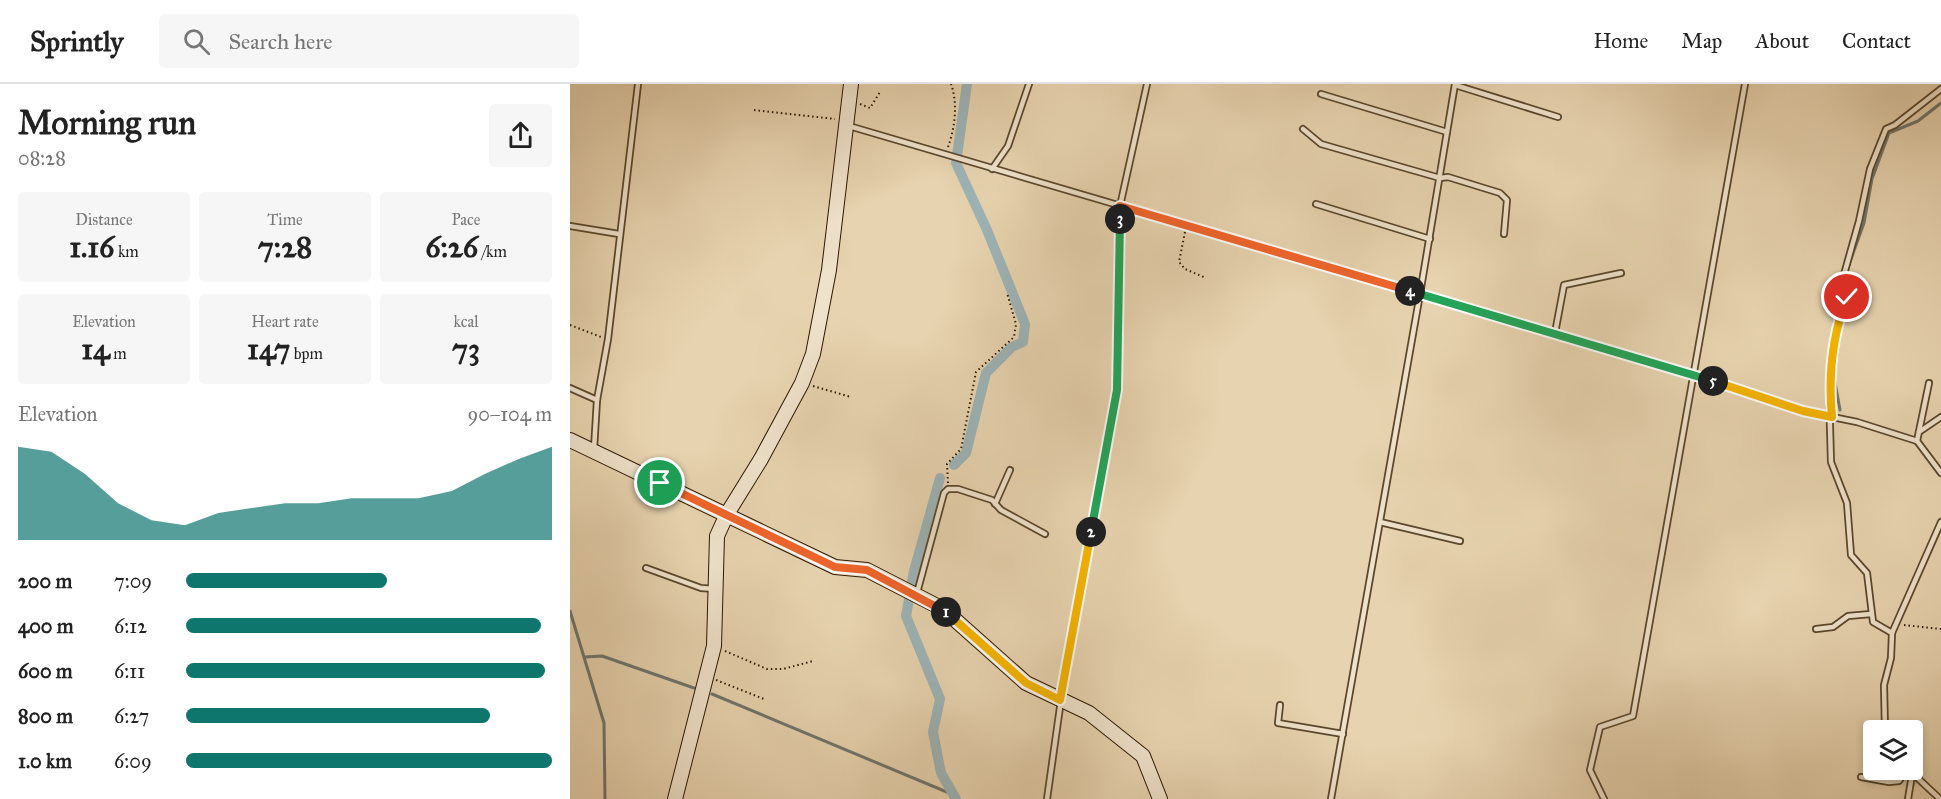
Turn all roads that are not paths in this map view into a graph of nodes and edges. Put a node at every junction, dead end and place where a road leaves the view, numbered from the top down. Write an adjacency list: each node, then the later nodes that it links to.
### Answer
1 (638, 84): 18 (lane)
2 (851, 84): 10 (street)
3 (1029, 84): 13 (lane)
4 (1147, 84): 16 (lane)
5 (1455, 84): 9 (lane); 12 (lane)
6 (1745, 84): 24 (lane)
7 (1941, 89): 28 (lane)
8 (1321, 94): 12 (lane)
9 (1558, 117)
10 (847, 122): 13 (lane); 37 (street)
11 (1303, 129): 14 (lane)
12 (1447, 132): 14 (lane)
13 (992, 169): 16 (lane)
14 (1440, 178): 19 (lane); 20 (lane)
15 (1316, 204): 20 (lane)
16 (1120, 206): 22 (lane); 48 (lane)
17 (570, 226): 18 (lane)
18 (620, 234): 27 (lane)
19 (1504, 234)
20 (1430, 239): 22 (lane)
21 (1620, 273): 23 (lane)
22 (1420, 294): 23 (lane); 38 (lane)
23 (1555, 333): 24 (lane)
24 (1694, 374): 28 (lane); 60 (lane)
25 (1929, 383): 30 (lane)
26 (570, 388): 27 (lane)
27 (597, 400): 33 (lane)
28 (1832, 417): 32 (lane); 45 (lane)
29 (1941, 417): 30 (lane)
30 (1918, 432): 32 (lane)
31 (570, 440): 33 (street)
32 (1917, 441): 35 (lane)
33 (594, 451): 37 (street)
34 (1010, 470): 36 (lane)
35 (1941, 473)
36 (996, 504): 40 (lane); 44 (lane)
37 (727, 514): 43 (street); 44 (street)
38 (1380, 522): 41 (lane); 51 (lane)
39 (1941, 522): 47 (lane)
40 (1045, 534)
41 (1460, 541)
42 (646, 568): 43 (lane)
43 (717, 590): 56 (street)
44 (916, 595): 48 (street)
45 (1871, 614): 46 (lane); 47 (lane)
46 (1816, 629)
47 (1892, 633): 50 (lane)
48 (1060, 700): 57 (lane); 58 (street)
49 (1280, 705): 51 (lane)
50 (1885, 720)
51 (1343, 734): 59 (lane)
52 (1878, 780): 53 (lane)
53 (1900, 780)
54 (1909, 780): 61 (lane)
55 (1920, 780): 62 (lane)
56 (675, 799)
57 (1047, 799)
58 (1160, 799)
59 (1331, 799)
60 (1604, 799)
61 (1908, 799)
62 (1940, 799)

